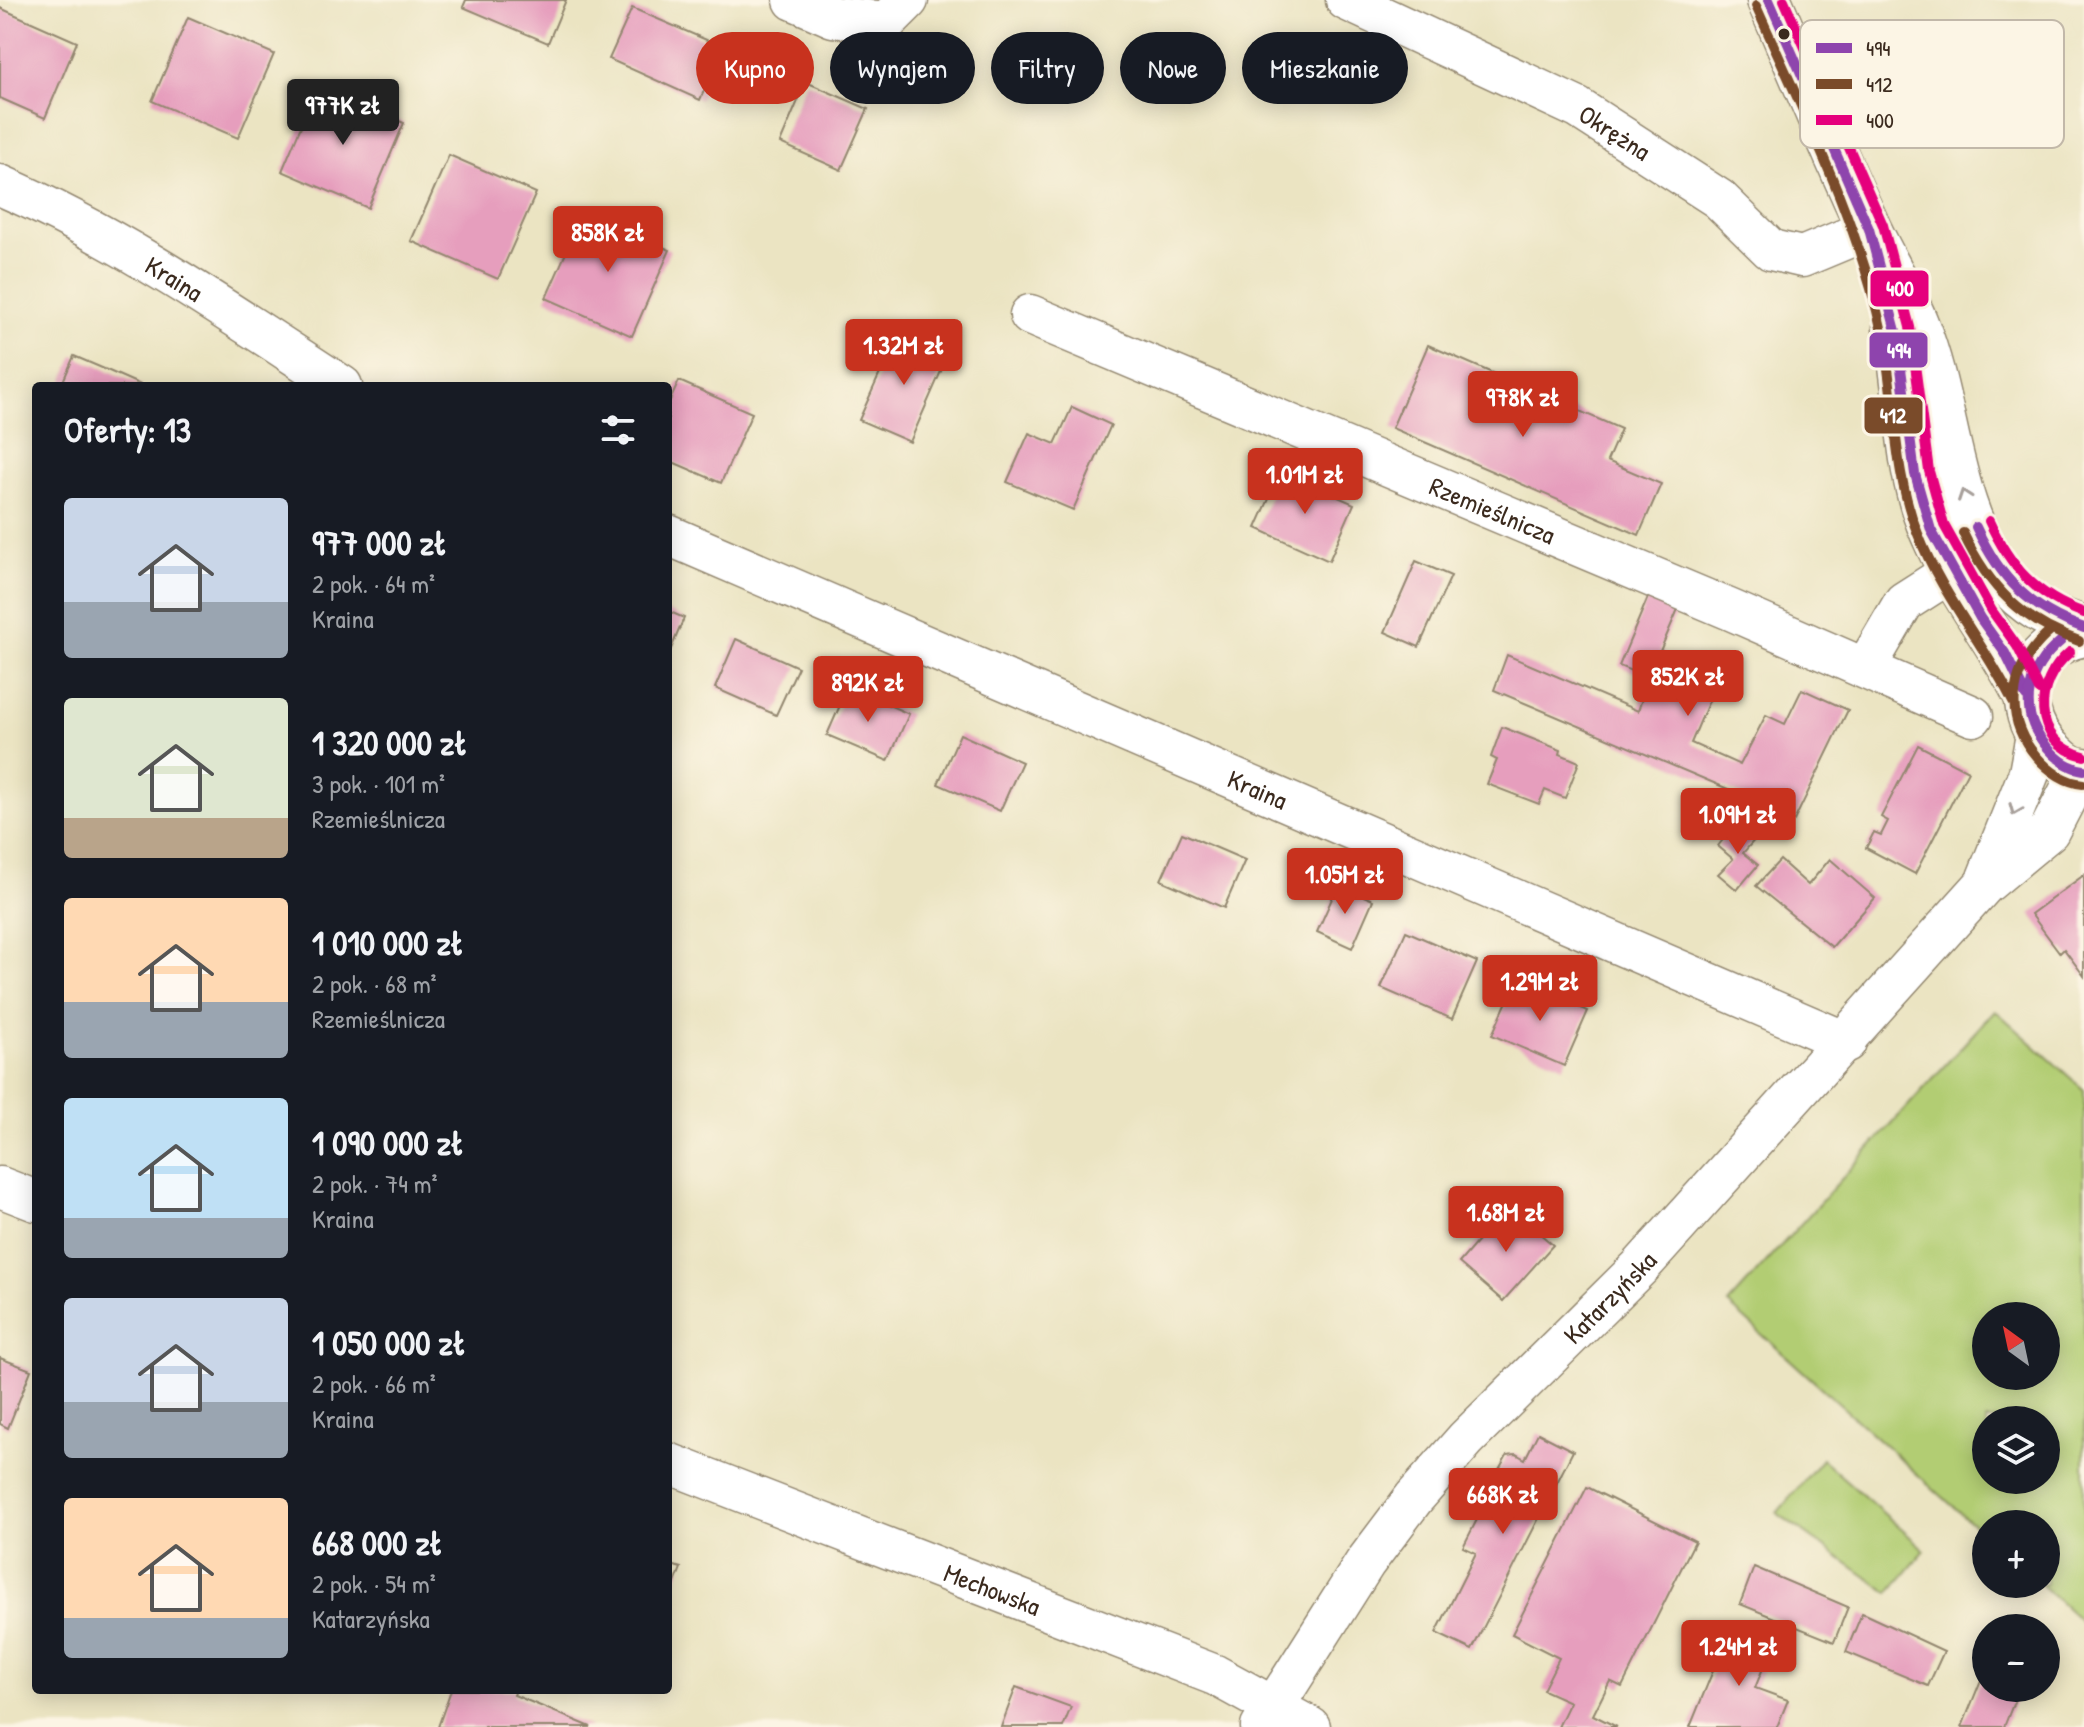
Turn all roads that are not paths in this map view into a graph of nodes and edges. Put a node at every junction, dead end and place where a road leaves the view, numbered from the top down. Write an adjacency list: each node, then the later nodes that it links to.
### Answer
1 (794, 0): 2 (street)
2 (908, 0)
3 (1346, 0): 8 (street, Okrężna)
4 (1769, 0): 5 (street)
5 (1800, 71)
6 (1834, 148): 8 (street)
7 (0, 185): 10 (street, Kraina)
8 (1869, 229): 12 (street)
9 (1030, 315): 14 (street, Rzemieślnicza)
10 (336, 382)
11 (672, 537): 19 (street, Kraina)
12 (1968, 560): 13 (street); 14 (street); 16 (street)
13 (2084, 631): 16 (street)
14 (1866, 667): 15 (street, Rzemieślnicza)
15 (1973, 716)
16 (2031, 716): 17 (street); 18 (street, Katarzyńska, one-way to 18)
17 (2083, 772): 18 (street, Katarzyńska)
18 (1984, 885): 19 (street, Katarzyńska)
19 (1846, 1042): 23 (street, Katarzyńska)
20 (0, 1187): 21 (street)
21 (32, 1199)
22 (672, 1465): 23 (street, Mechowska)
23 (1267, 1717): 24 (street, Mechowska)
24 (1310, 1727)

